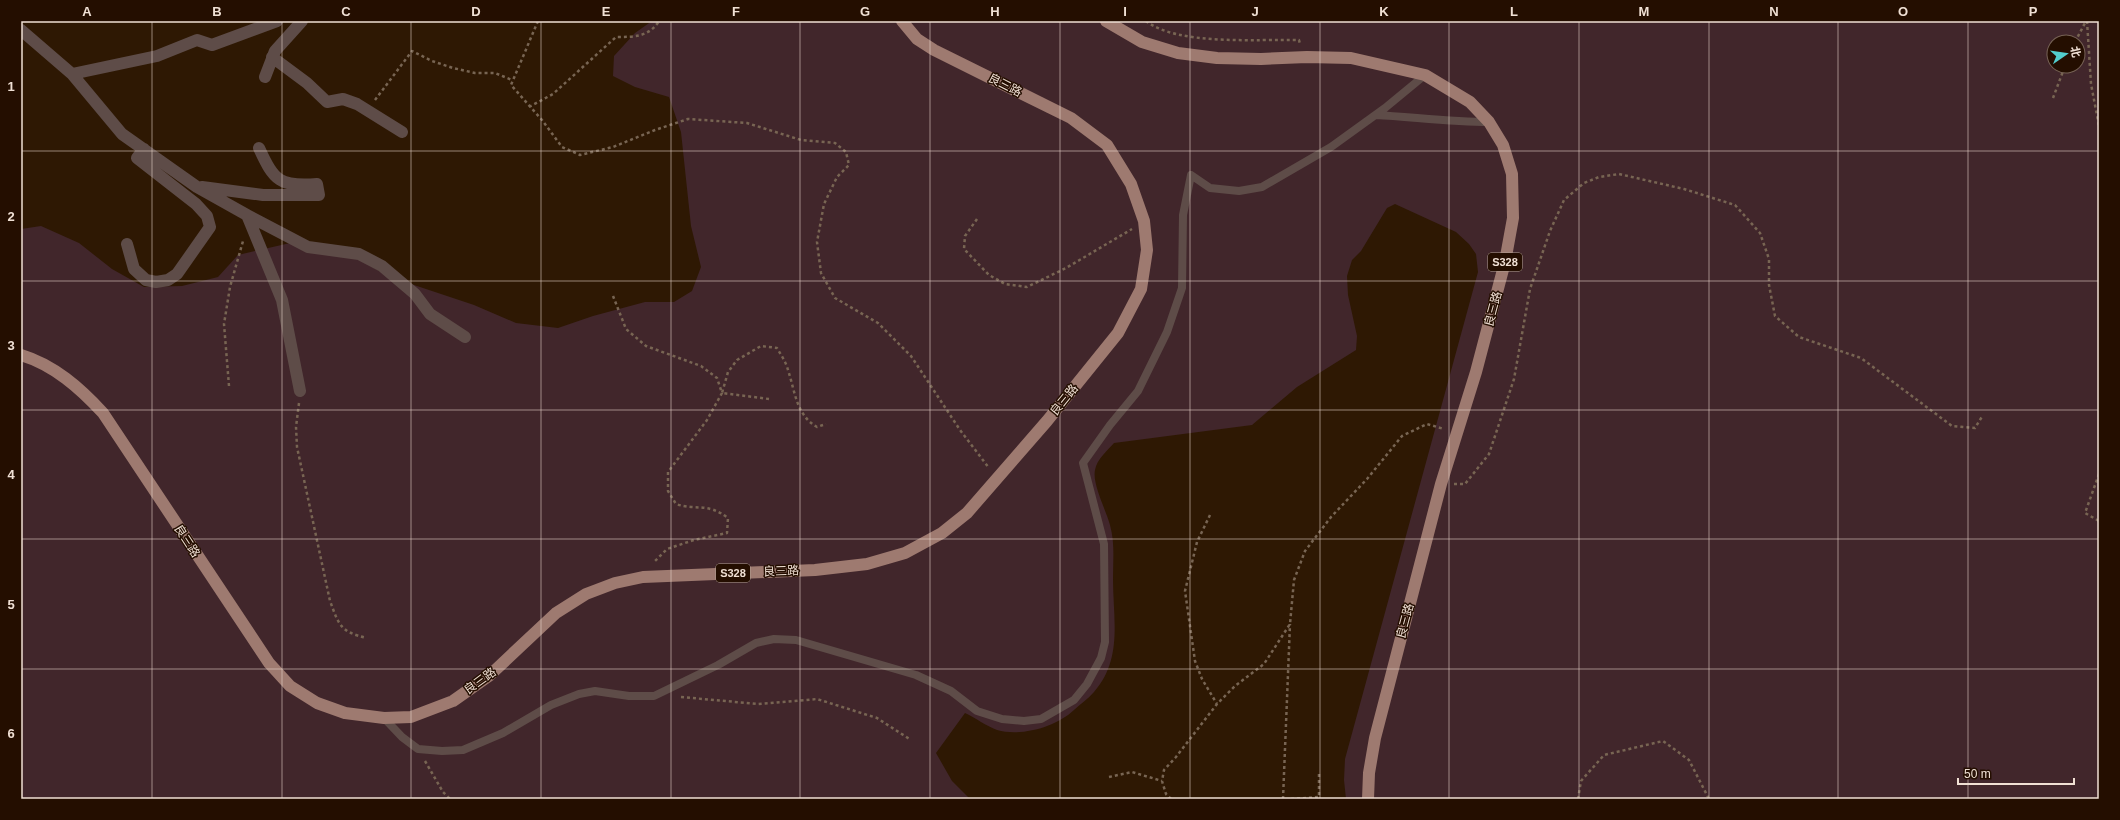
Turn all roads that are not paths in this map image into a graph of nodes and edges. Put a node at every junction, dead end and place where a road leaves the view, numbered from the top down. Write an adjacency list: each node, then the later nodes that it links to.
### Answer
1 (277, 21): 7 (street)
2 (302, 21): 6 (street)
3 (902, 21): 21 (main road, 良三路 / S328)
4 (1106, 21): 8 (main road, 良三路 / S328)
5 (21, 30): 7 (street)
6 (272, 57): 9 (street); 12 (street)
7 (72, 74): 14 (street)
8 (1425, 75): 10 (lane); 11 (main road, 良三路 / S328)
9 (265, 77)
10 (1376, 115): 11 (lane); 21 (lane)
11 (1489, 122): 22 (main road, 良三路 / S328)
12 (402, 132)
13 (259, 148): 15 (street)
14 (144, 149): 15 (street); 17 (street)
15 (197, 187): 16 (street)
16 (247, 216): 18 (street); 20 (street)
17 (127, 244)
18 (465, 337)
19 (21, 355): 21 (main road, 良三路 / S328)
20 (300, 391)
21 (384, 718)
22 (1368, 799)

